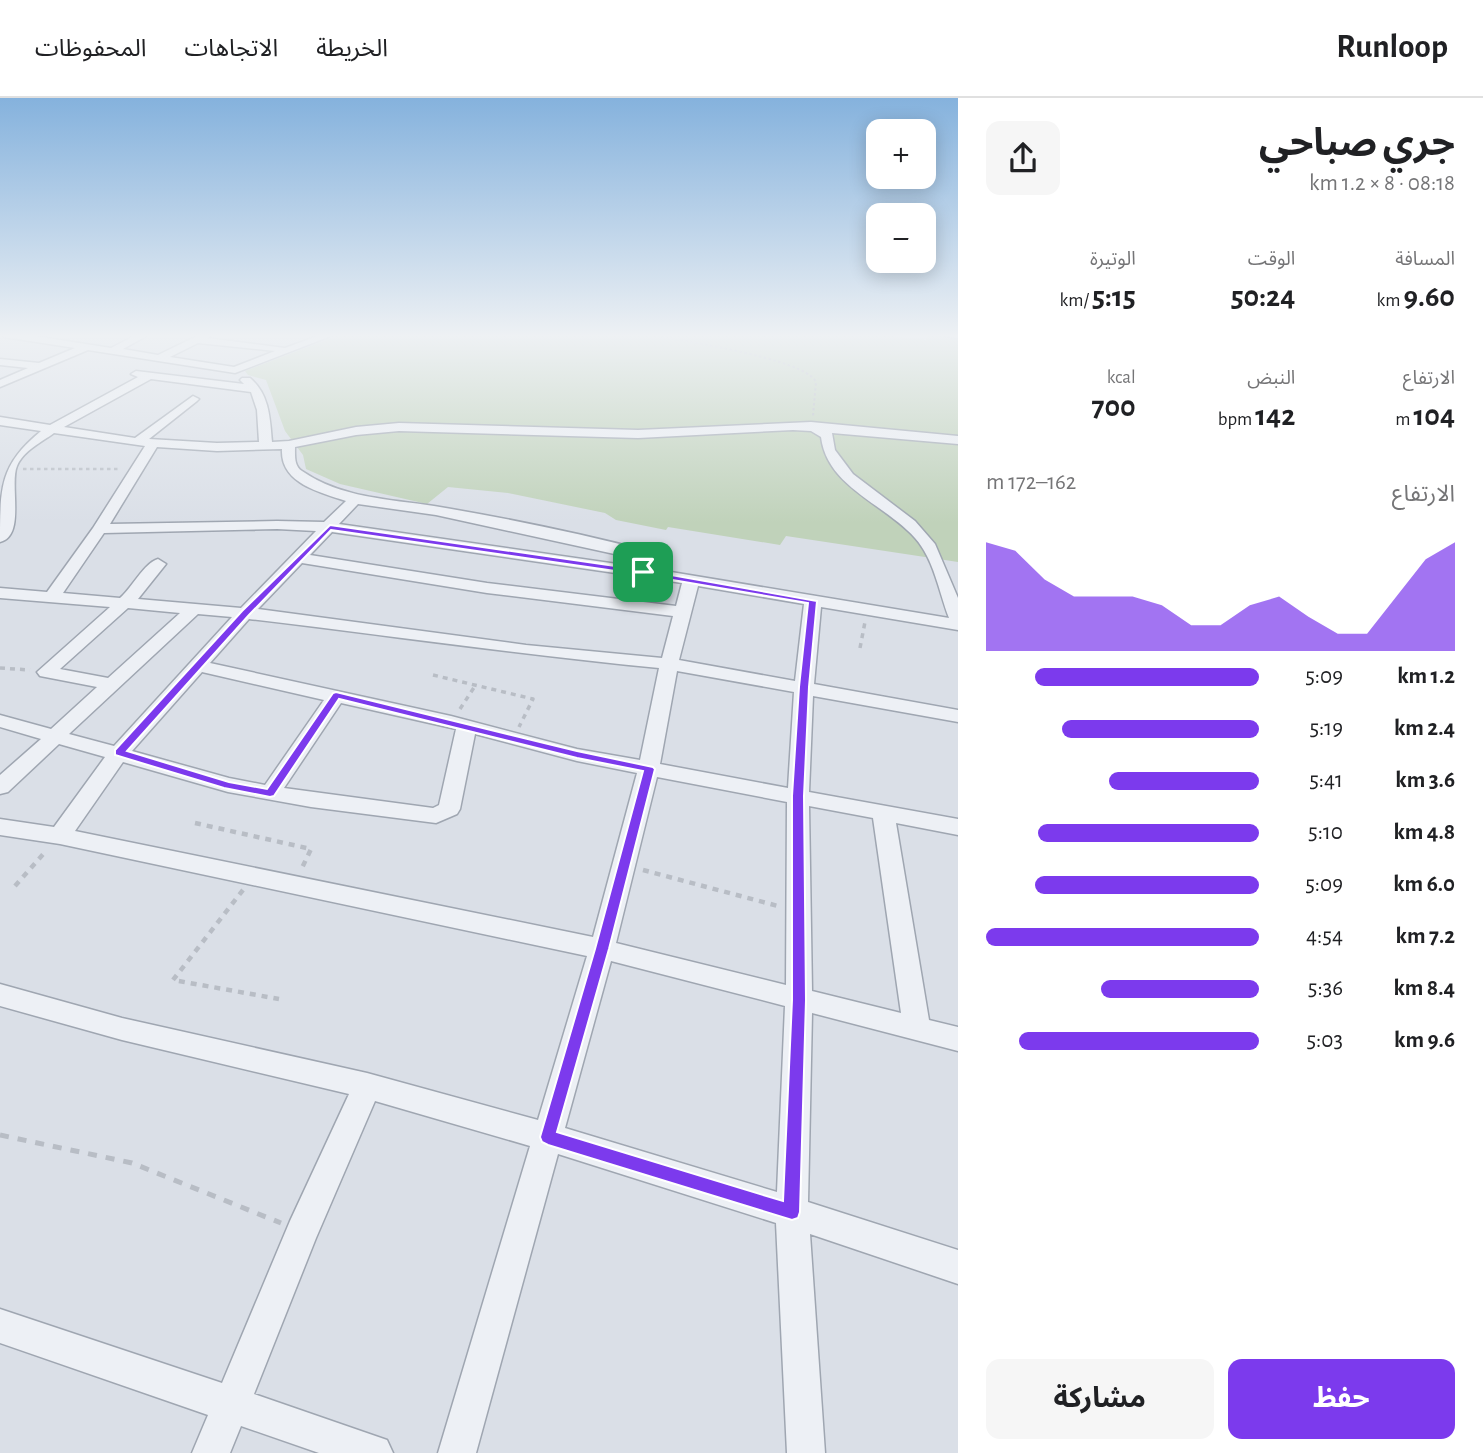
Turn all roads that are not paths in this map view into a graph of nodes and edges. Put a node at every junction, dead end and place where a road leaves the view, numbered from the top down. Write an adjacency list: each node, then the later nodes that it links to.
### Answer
1 (110, 397): 7 (street)
2 (260, 397): 13 (street)
3 (193, 399): 10 (street)
4 (0, 421): 5 (street)
5 (14, 423): 7 (street); 8 (street)
6 (811, 426): 9 (street); 12 (street); 29 (street)
7 (52, 429): 10 (street); 17 (street)
8 (0, 432)
9 (958, 440)
10 (137, 442): 11 (street)
11 (153, 443): 13 (street); 16 (street)
12 (289, 444): 13 (street); 14 (street)
13 (266, 446)
14 (355, 499): 15 (street); 20 (street)
15 (330, 527): 16 (street); 18 (street); 20 (street)
16 (100, 529): 23 (street)
17 (0, 538)
18 (299, 558): 27 (street); 28 (street)
19 (158, 564): 25 (street)
20 (643, 572): 21 (street)
21 (691, 580): 24 (street); 27 (street)
22 (0, 593): 23 (street)
23 (51, 598): 25 (street)
24 (813, 601): 30 (street); 34 (street)
25 (125, 602): 26 (street); 33 (street)
26 (195, 608): 28 (street); 33 (street)
27 (681, 612): 31 (street)
28 (245, 613): 31 (street); 32 (street)
29 (958, 620)
30 (958, 625)
31 (669, 664): 34 (street); 41 (street)
32 (198, 666): 35 (street); 40 (street)
33 (110, 684): 39 (street)
34 (804, 687): 36 (street); 44 (street)
35 (336, 695): 38 (street); 43 (street)
36 (958, 716)
37 (0, 721): 39 (street)
38 (459, 724): 41 (street); 43 (street)
39 (55, 736): 40 (street); 42 (street)
40 (119, 753): 43 (street); 48 (street)
41 (649, 769): 44 (street); 49 (street)
42 (0, 787)
43 (270, 793)
44 (798, 796): 45 (street); 51 (street)
45 (883, 813): 47 (street); 52 (street)
46 (0, 827): 48 (street)
47 (958, 827)
48 (60, 836): 49 (street)
49 (602, 949): 51 (street); 55 (street)
50 (0, 995): 54 (street)
51 (799, 1000): 52 (street); 56 (street)
52 (918, 1029): 53 (street)
53 (958, 1039)
54 (367, 1086): 55 (street); 59 (street)
55 (548, 1137): 56 (street); 62 (street)
56 (792, 1212): 57 (street); 63 (street)
57 (958, 1268)
58 (0, 1326): 59 (street)
59 (232, 1405): 60 (street); 61 (street)
60 (211, 1453)
61 (374, 1453)
62 (457, 1453)
63 (806, 1453)

